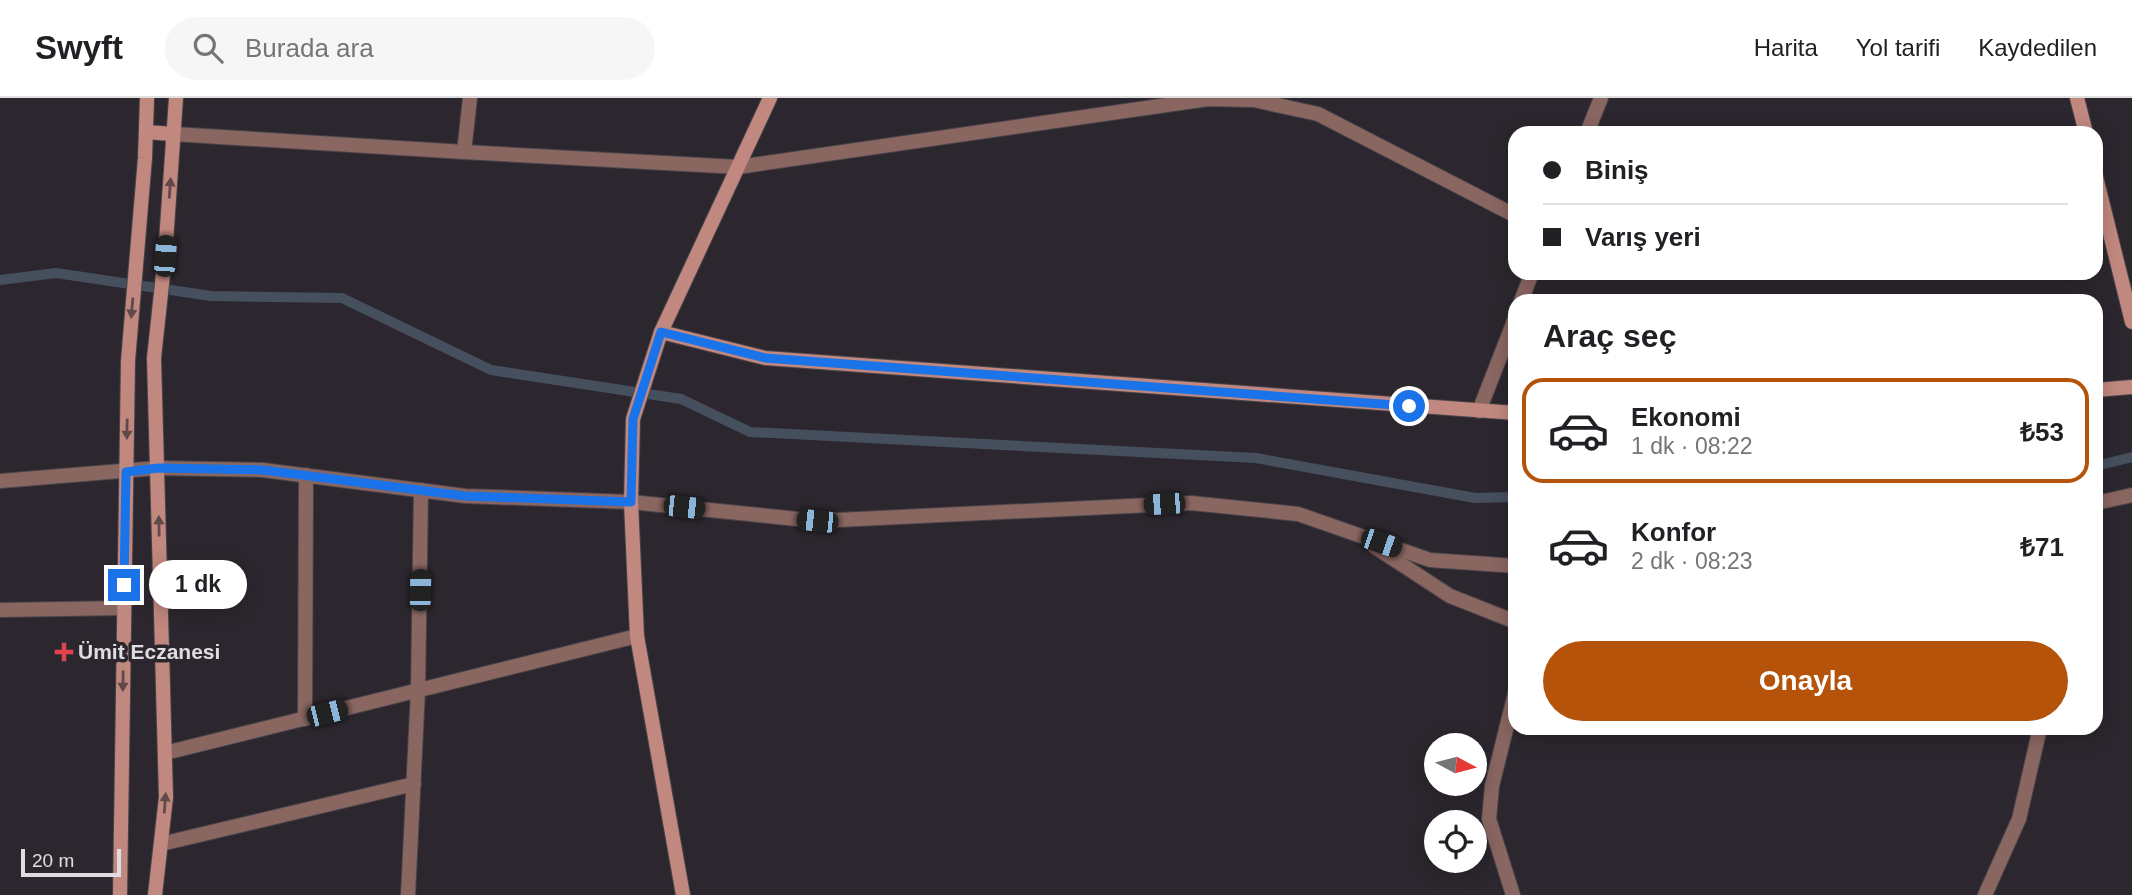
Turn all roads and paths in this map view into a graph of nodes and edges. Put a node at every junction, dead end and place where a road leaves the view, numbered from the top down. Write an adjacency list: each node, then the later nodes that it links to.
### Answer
1 (147, 98): 9 (street)
2 (176, 98): 10 (street)
3 (470, 98): 11 (street)
4 (770, 98): 12 (street)
5 (1601, 98): 7 (street)
6 (2077, 98): 8 (street)
7 (1590, 126)
8 (2084, 126)
9 (146, 132): 10 (street); 23 (street, one-way to 23)
10 (173, 134): 11 (street); 22 (street, one-way to 10)
11 (464, 152): 12 (street)
12 (738, 167): 14 (street); 16 (street)
13 (2103, 205): 15 (street)
14 (1508, 212)
15 (2132, 322)
16 (661, 332): 20 (street); 29 (street)
17 (1508, 337): 20 (street)
18 (2132, 387): 19 (street)
19 (2103, 389)
20 (1479, 411): 21 (street)
21 (1508, 413)
22 (158, 468): 23 (street); 24 (street); 40 (street, one-way to 22)
23 (126, 472): 25 (street); 32 (street)
24 (306, 475): 26 (street); 37 (street)
25 (0, 481)
26 (421, 490): 29 (street); 36 (street)
27 (2132, 495): 28 (street)
28 (2103, 501)
29 (631, 502): 30 (street); 35 (street)
30 (1356, 534): 31 (street); 34 (street)
31 (1508, 565)
32 (124, 608): 33 (street); 43 (street, one-way to 43)
33 (0, 610)
34 (1508, 619)
35 (637, 636): 36 (street); 46 (street)
36 (418, 691): 37 (street); 41 (street)
37 (305, 719): 40 (street)
38 (1508, 721): 47 (street)
39 (2038, 735): 48 (street)
40 (165, 753): 42 (street, one-way to 40)
41 (414, 784): 42 (street); 45 (street)
42 (161, 844): 44 (street)
43 (120, 895)
44 (155, 895)
45 (408, 895)
46 (683, 895)
47 (1513, 895)
48 (1985, 895)

